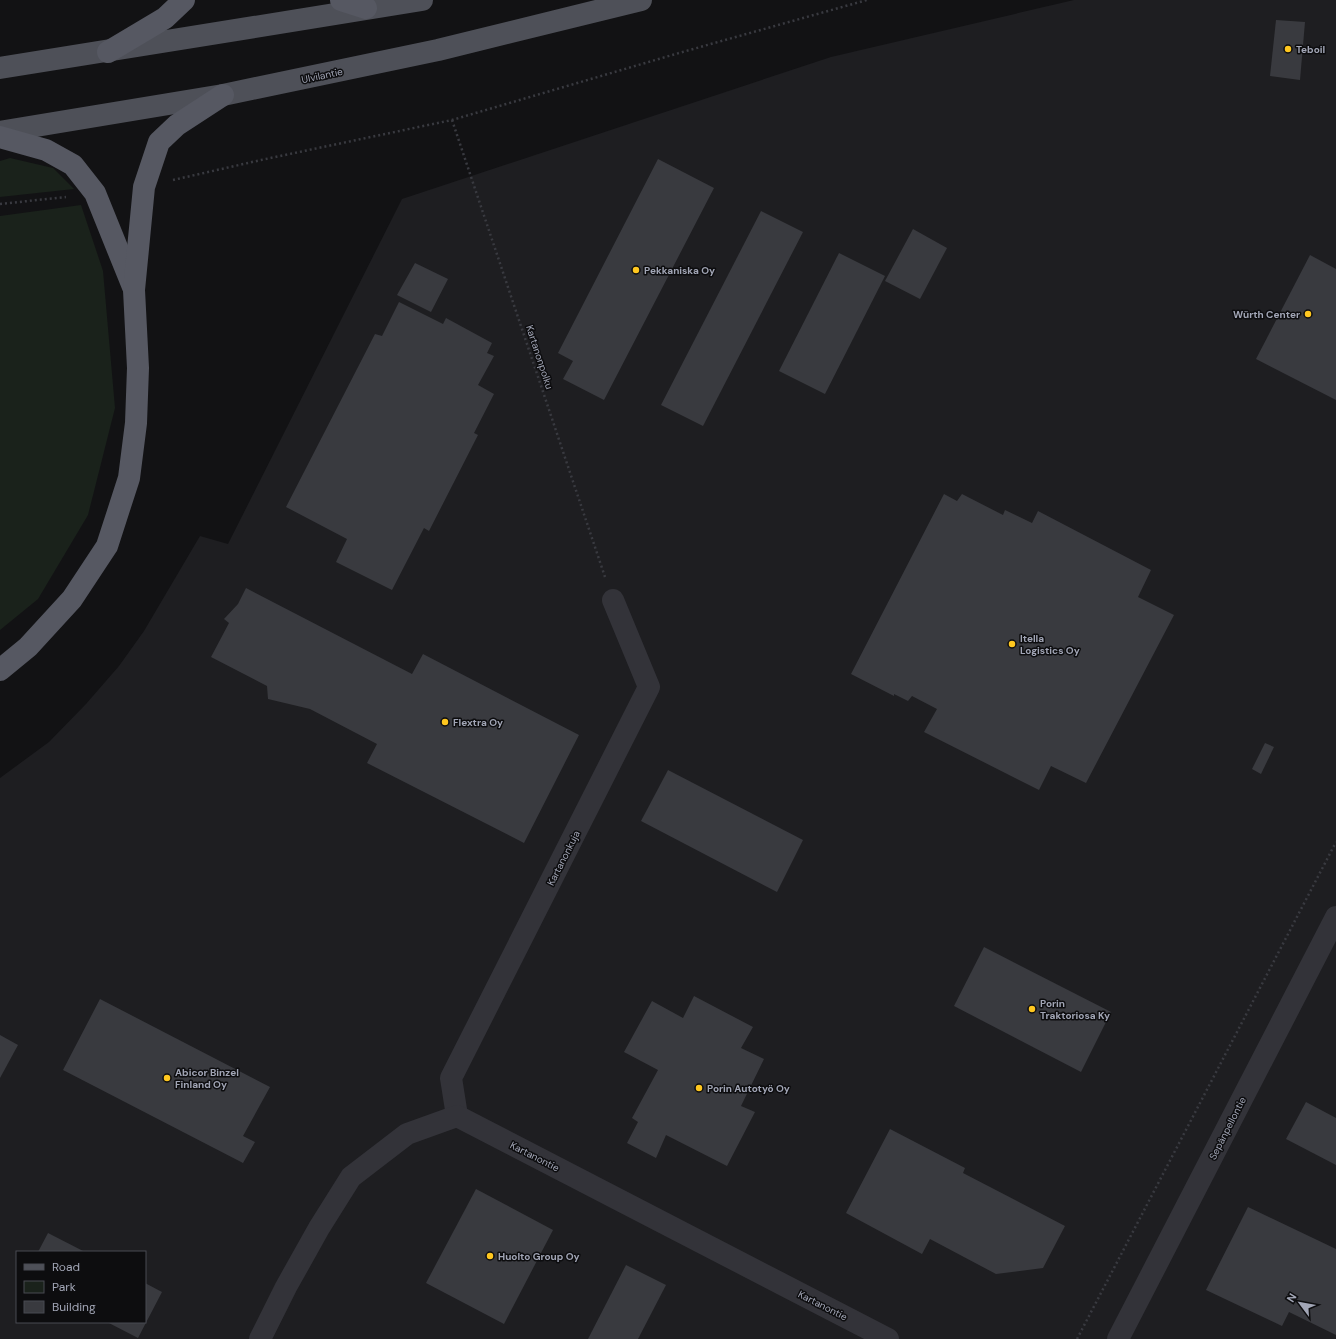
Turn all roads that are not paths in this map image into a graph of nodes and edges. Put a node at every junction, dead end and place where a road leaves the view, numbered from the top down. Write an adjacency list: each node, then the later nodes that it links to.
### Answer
1 (184, 0): 6 (highway)
2 (341, 0): 5 (highway)
3 (422, 0): 5 (main road)
4 (641, 0): 8 (main road, Ulvilantie)
5 (366, 8): 6 (main road)
6 (108, 52): 7 (main road)
7 (0, 68)
8 (223, 95): 9 (main road, Ulvilantie); 11 (highway)
9 (0, 132)
10 (0, 137): 11 (highway)
11 (134, 290): 13 (highway)
12 (613, 600): 15 (street, Kartanonkuja)
13 (0, 670)
14 (1336, 917): 18 (street, Sepänpellontie)
15 (457, 1116): 16 (street); 17 (street, Kartanontie)
16 (260, 1339)
17 (888, 1339)
18 (1118, 1339)

